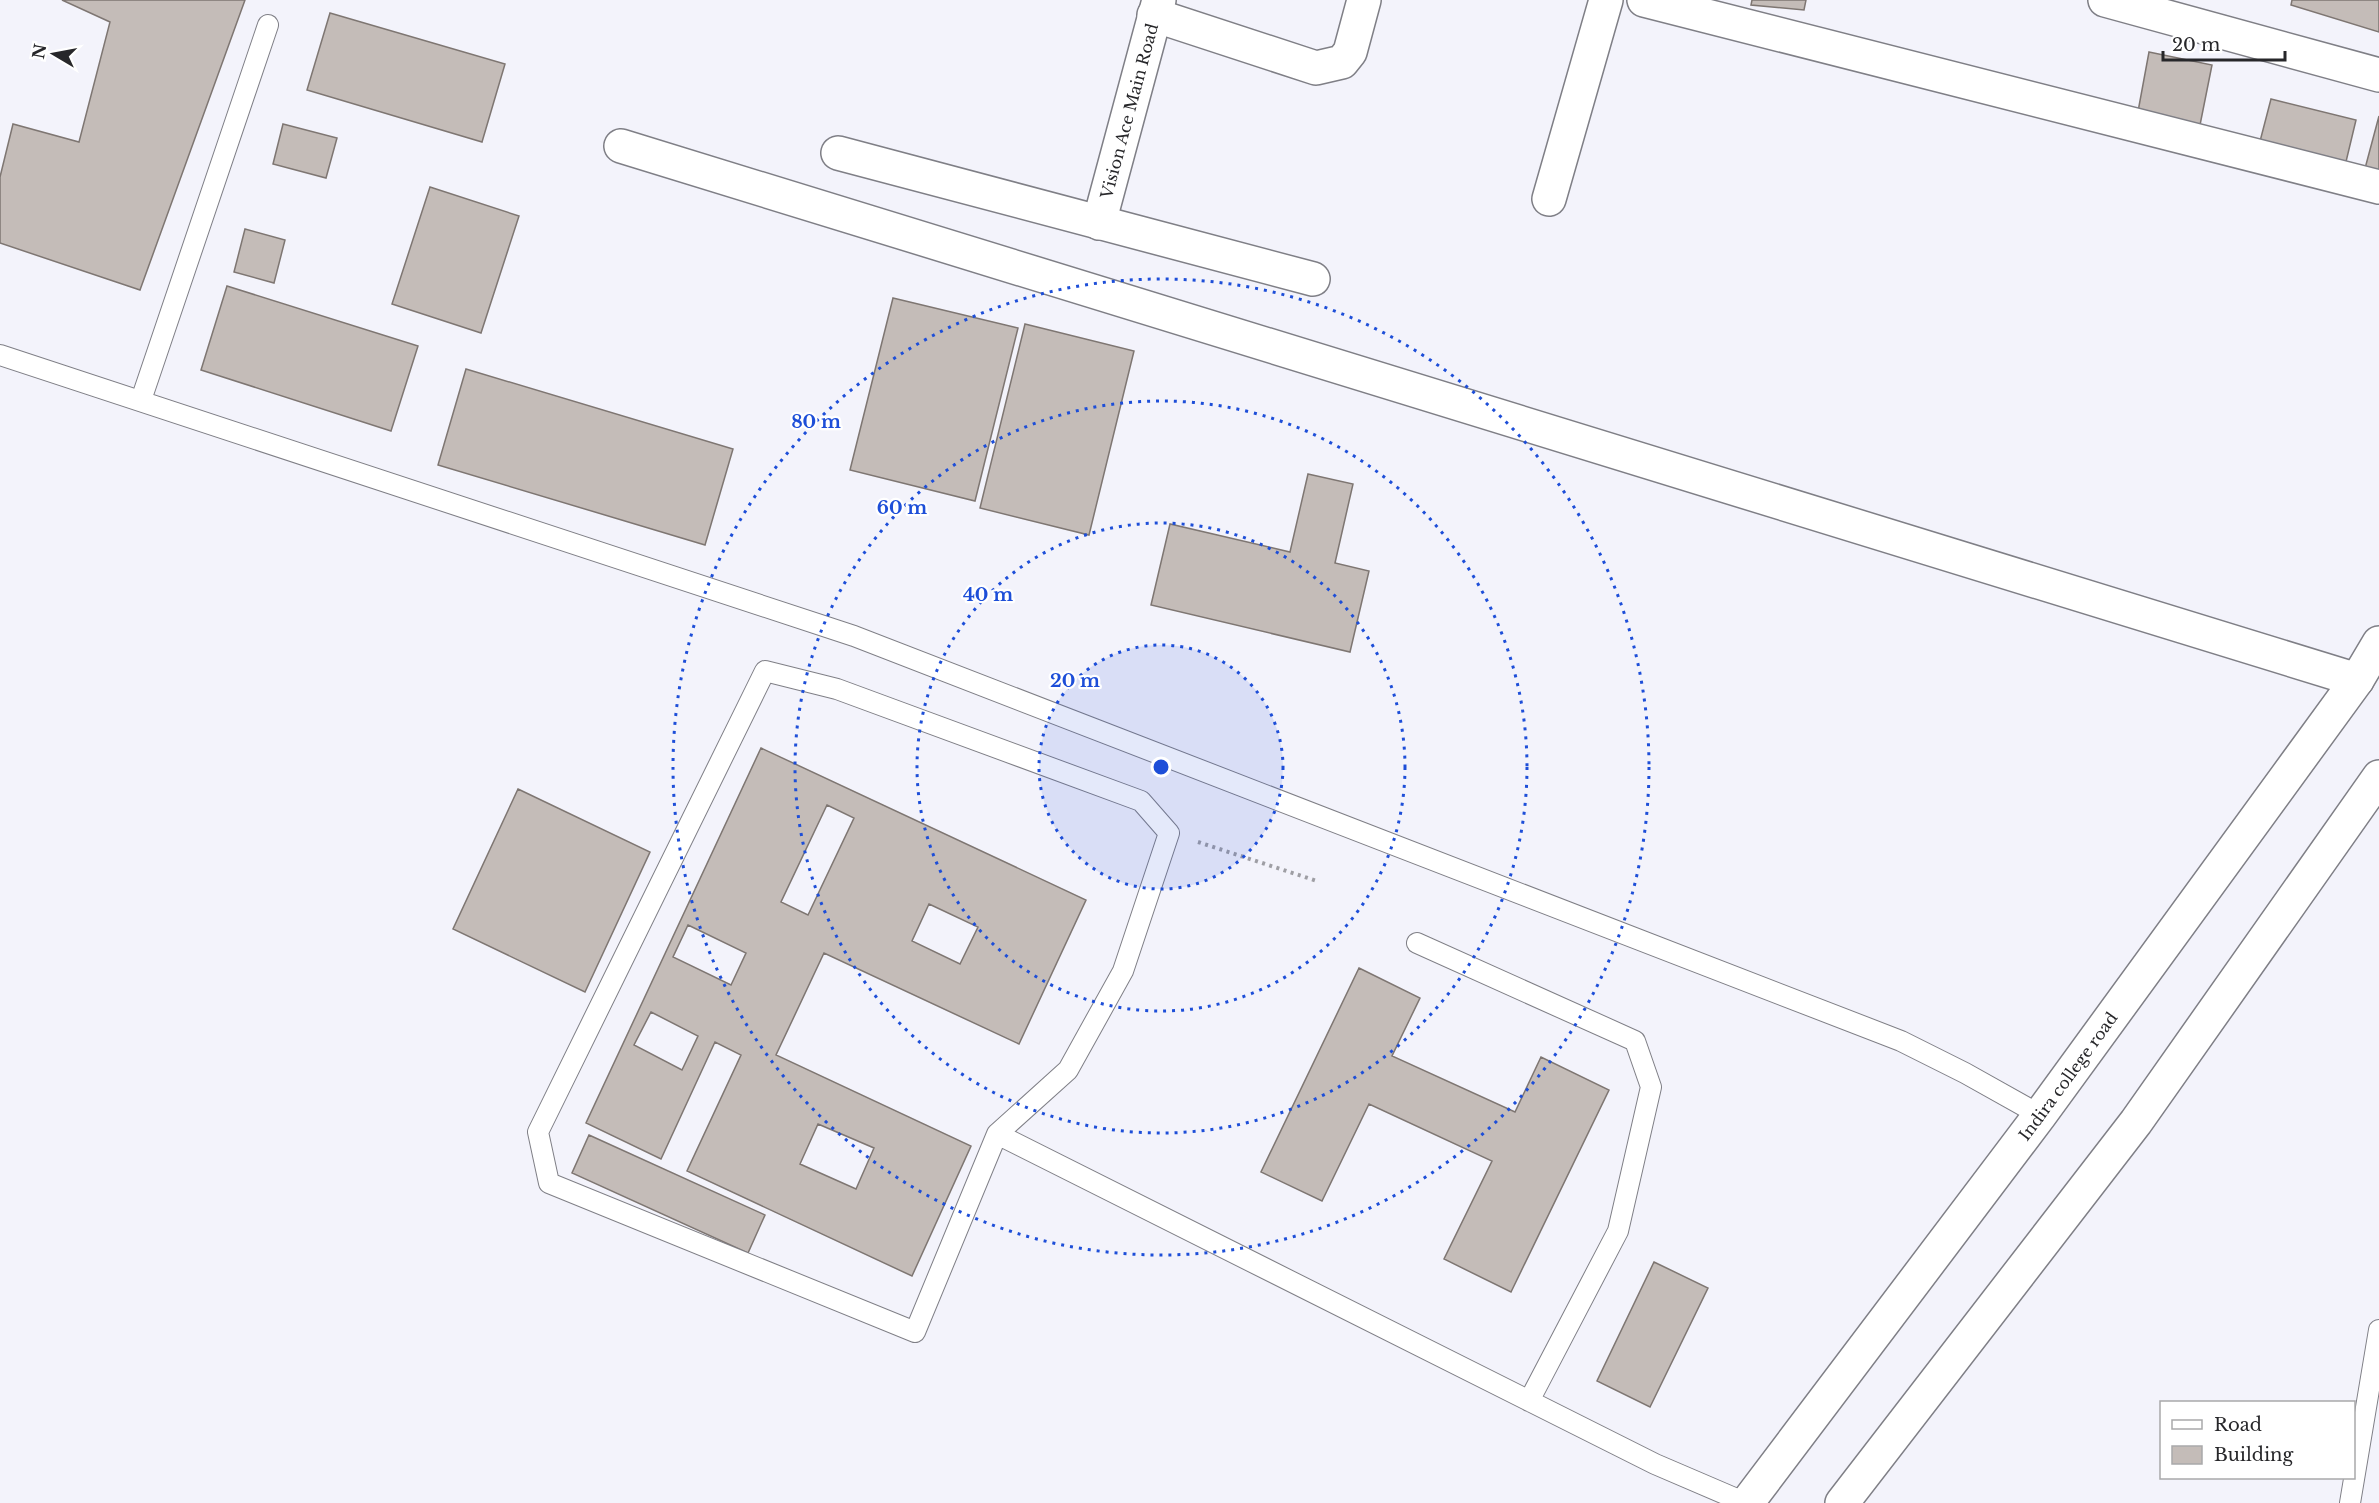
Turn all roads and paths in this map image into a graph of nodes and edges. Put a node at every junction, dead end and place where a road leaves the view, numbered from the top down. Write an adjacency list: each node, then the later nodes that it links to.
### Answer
1 (1364, 0): 5 (street)
2 (1606, 0): 11 (street)
3 (1644, 0): 10 (street)
4 (2105, 0): 7 (street)
5 (1156, 8): 12 (street, Vision Ace Main Road)
6 (268, 25): 15 (lane)
7 (2379, 75)
8 (621, 146): 17 (street)
9 (838, 153): 12 (street)
10 (2379, 187)
11 (1549, 199)
12 (1099, 223): 13 (street)
13 (1313, 279)
14 (0, 355): 15 (lane)
15 (141, 400): 22 (lane)
16 (2379, 643): 17 (street, Indira college road)
17 (2357, 680): 22 (street, Indira college road)
18 (2379, 777): 29 (street)
19 (1169, 833): 20 (path); 23 (lane); 23 (lane)
20 (1317, 881)
21 (1417, 943): 25 (lane)
22 (2040, 1115): 28 (street, Indira college road)
23 (998, 1134): 25 (lane)
24 (2379, 1330): 26 (lane)
25 (1529, 1401): 28 (lane)
26 (2355, 1473)
27 (2354, 1479): 30 (lane)
28 (1747, 1503)
29 (1842, 1503)
30 (2350, 1503)

